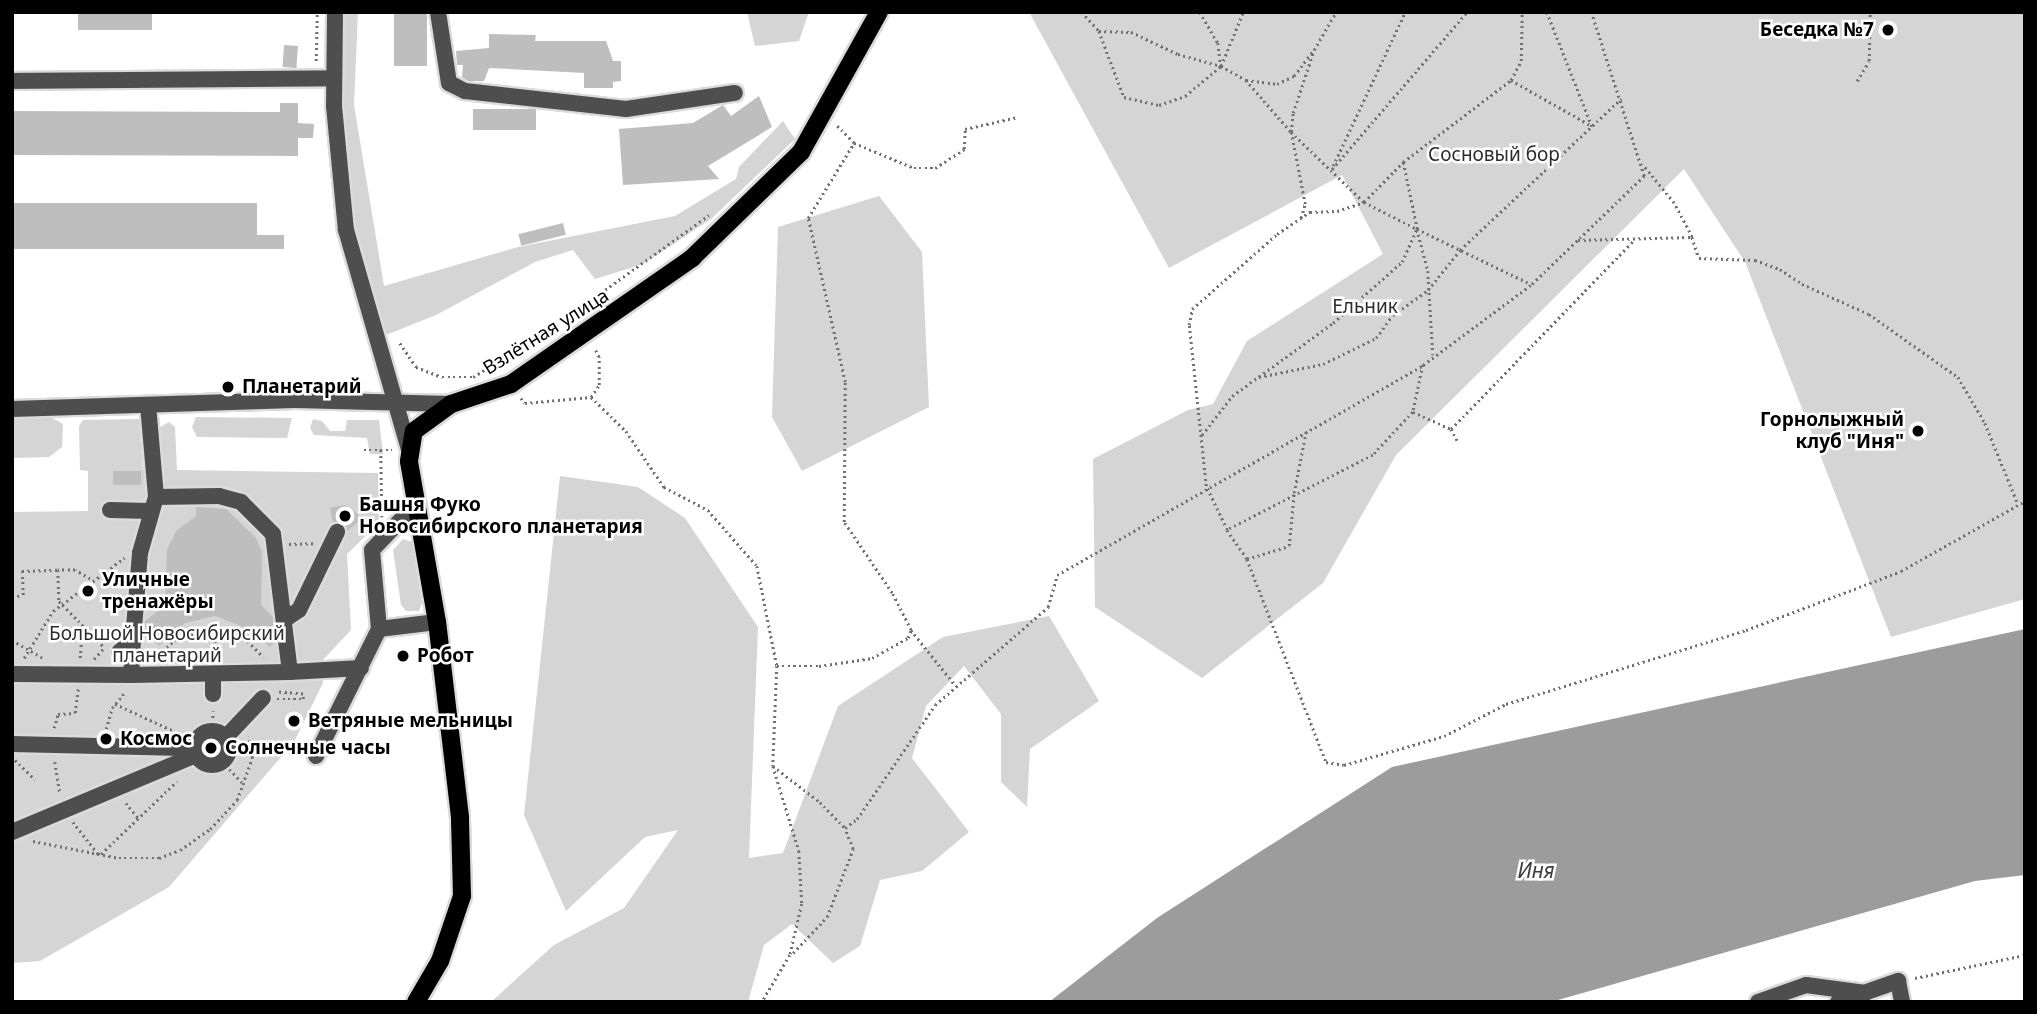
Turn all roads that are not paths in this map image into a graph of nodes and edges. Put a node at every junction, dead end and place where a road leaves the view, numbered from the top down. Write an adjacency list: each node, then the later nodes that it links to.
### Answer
1 (335, 12): 4 (street)
2 (438, 12): 6 (street)
3 (879, 12): 8 (main road, Взлётная улица)
4 (325, 78): 5 (street); 7 (street)
5 (12, 82)
6 (735, 93)
7 (395, 401): 8 (street, Взлётная улица); 9 (street, Взлётная улица); 11 (street)
8 (451, 404): 11 (main road)
9 (148, 405): 10 (street, Взлётная улица); 13 (street)
10 (12, 409)
11 (400, 449): 12 (main road)
12 (417, 503): 17 (main road); 18 (street)
13 (153, 504): 14 (street); 16 (street); 19 (street)
14 (110, 510)
15 (334, 538): 16 (street)
16 (286, 618): 22 (street)
17 (437, 622): 18 (street); 34 (main road)
18 (379, 629): 21 (street)
19 (133, 640): 20 (street); 24 (street)
20 (114, 652)
21 (361, 668): 22 (street); 31 (street)
22 (290, 673): 25 (street)
23 (15, 674): 24 (street)
24 (136, 675): 25 (street)
25 (213, 676): 26 (street)
26 (213, 694)
27 (271, 698): 28 (street)
28 (216, 731): 30 (street); 30 (street)
29 (12, 744): 30 (street)
30 (196, 751): 32 (street)
31 (316, 756)
32 (20, 836)
33 (1865, 993): 35 (street); 36 (street); 37 (street)
34 (416, 1002)
35 (1758, 1002)
36 (1838, 1002)
37 (1902, 1002)

